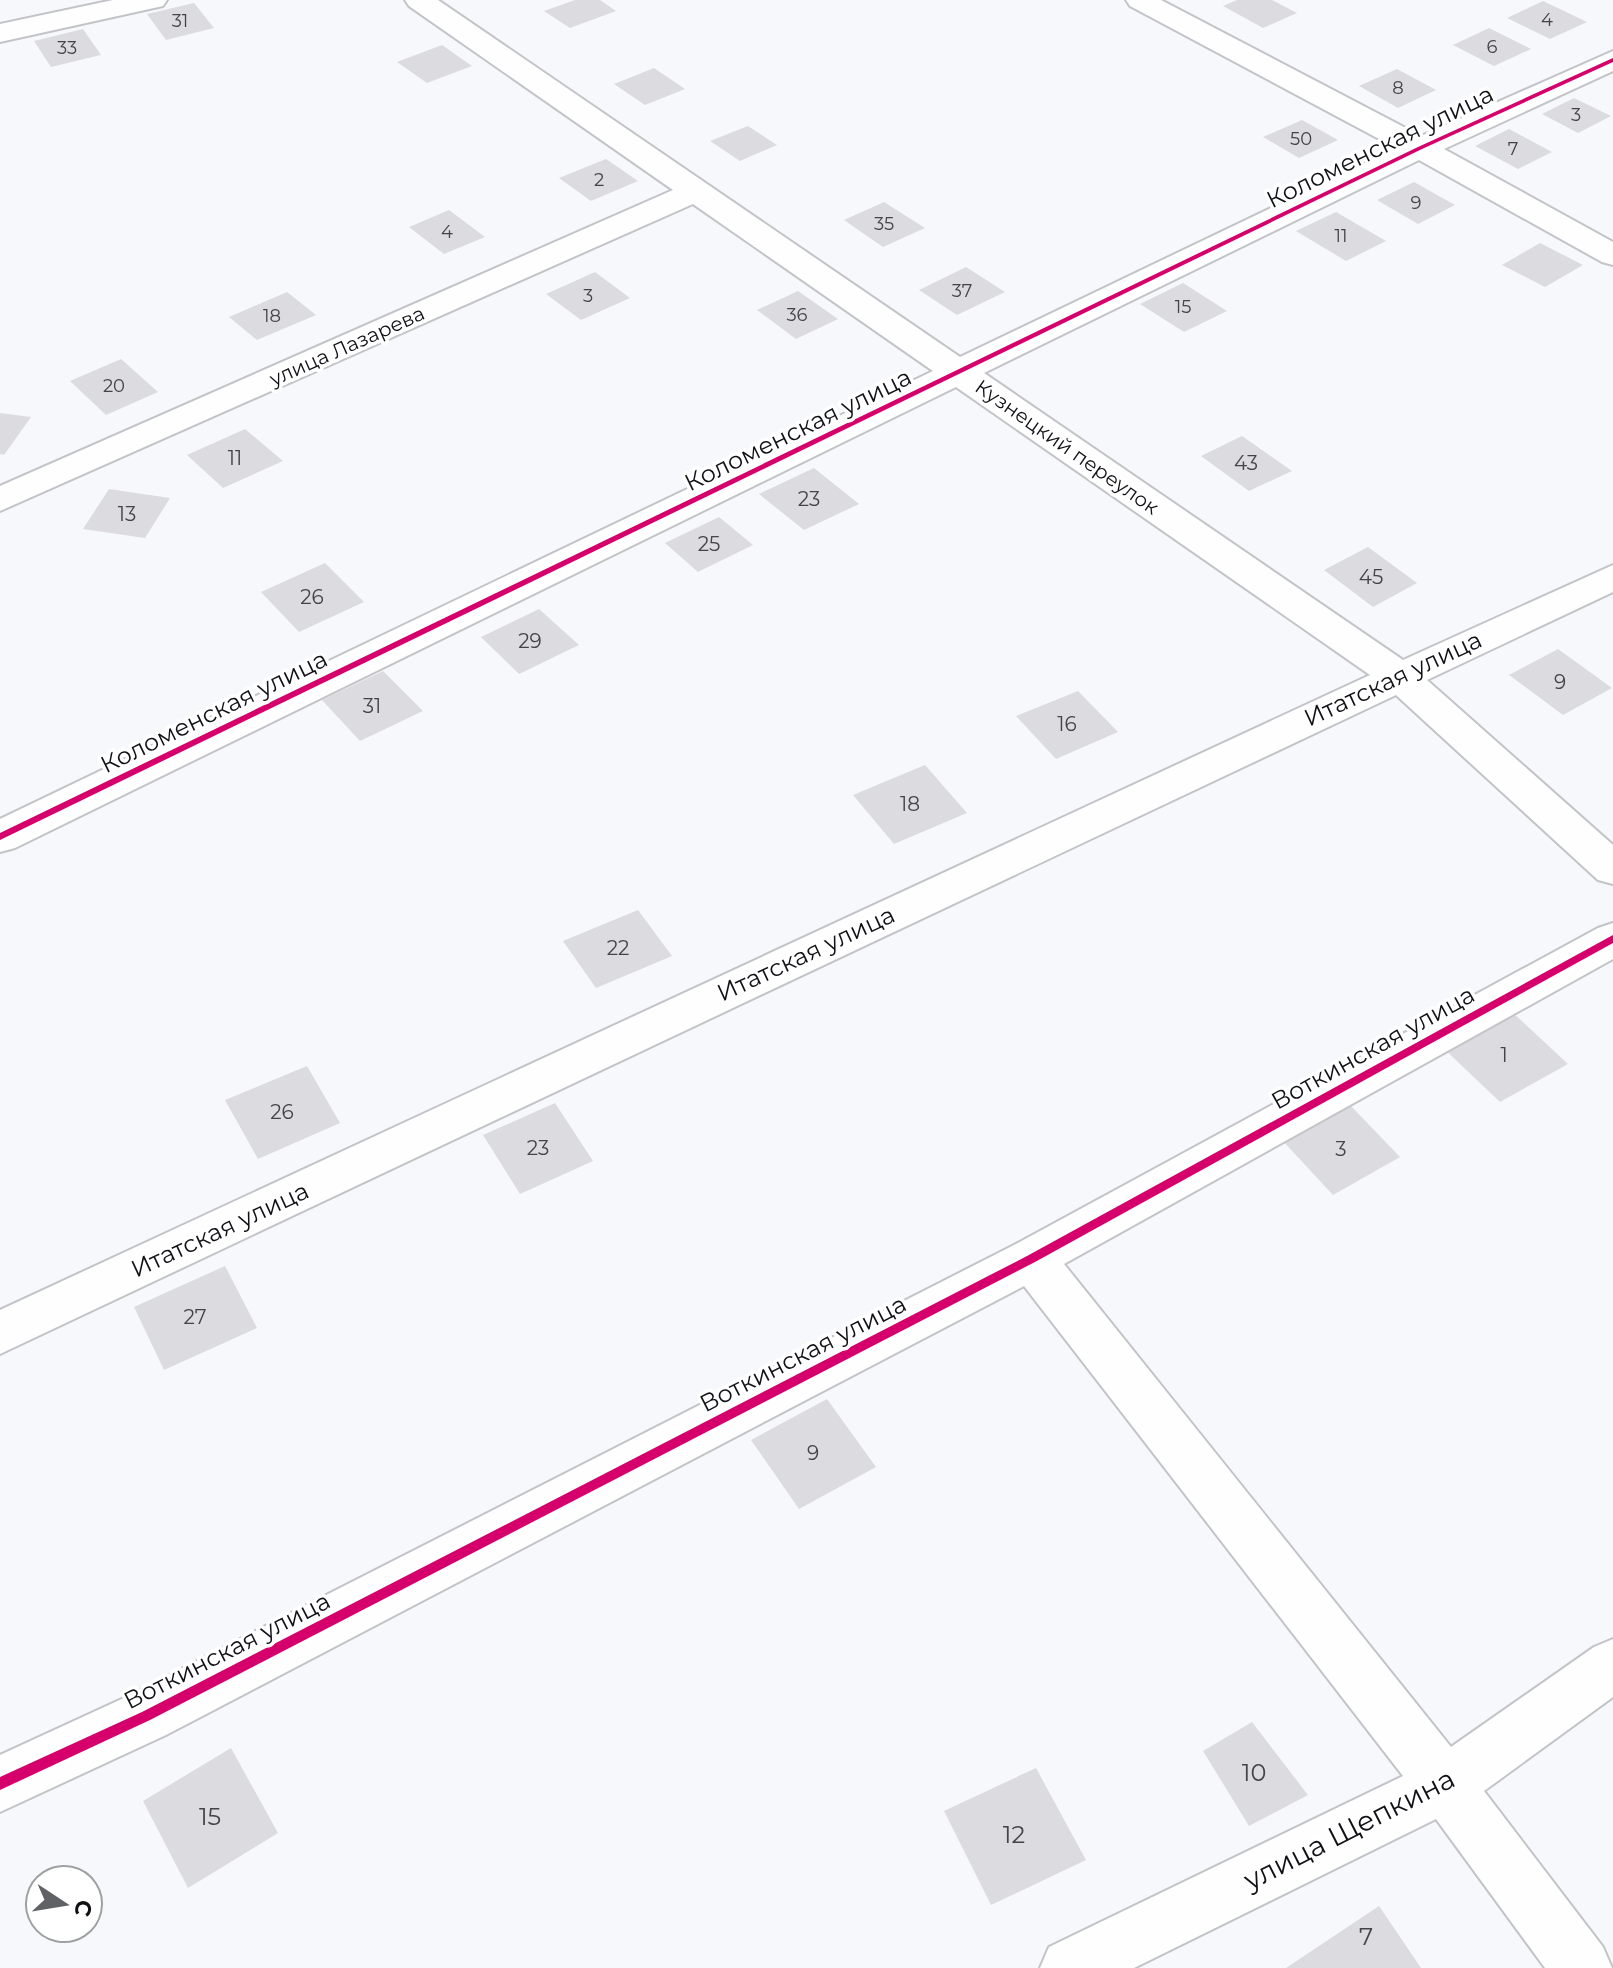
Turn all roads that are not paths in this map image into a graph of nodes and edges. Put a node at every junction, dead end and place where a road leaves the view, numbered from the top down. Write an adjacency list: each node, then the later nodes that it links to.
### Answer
1 (153, 0): 4 (street)
2 (419, 0): 7 (street, Кузнецкий переулок)
3 (1140, 0): 6 (street)
4 (0, 33)
5 (1613, 60): 6 (street, Коломенская улица)
6 (1420, 148): 8 (street); 9 (street, Коломенская улица)
7 (694, 192): 9 (street, Кузнецкий переулок); 10 (street, улица Лазарева)
8 (1613, 255)
9 (960, 374): 12 (street, Кузнецкий переулок); 13 (street, Коломенская улица)
10 (0, 500)
11 (1613, 577): 12 (street, Итатская улица)
12 (1399, 676): 14 (street, Кузнецкий переулок); 17 (street, Итатская улица)
13 (0, 837)
14 (1613, 869)
15 (1613, 939): 16 (street, Воткинская улица)
16 (1031, 1259): 19 (street, Воткинская улица); 20 (street)
17 (0, 1333)
18 (1613, 1665): 20 (street, улица Щепкина)
19 (0, 1784)
20 (1445, 1785): 21 (street, улица Щепкина); 22 (street)
21 (1070, 1968)
22 (1582, 1968)

